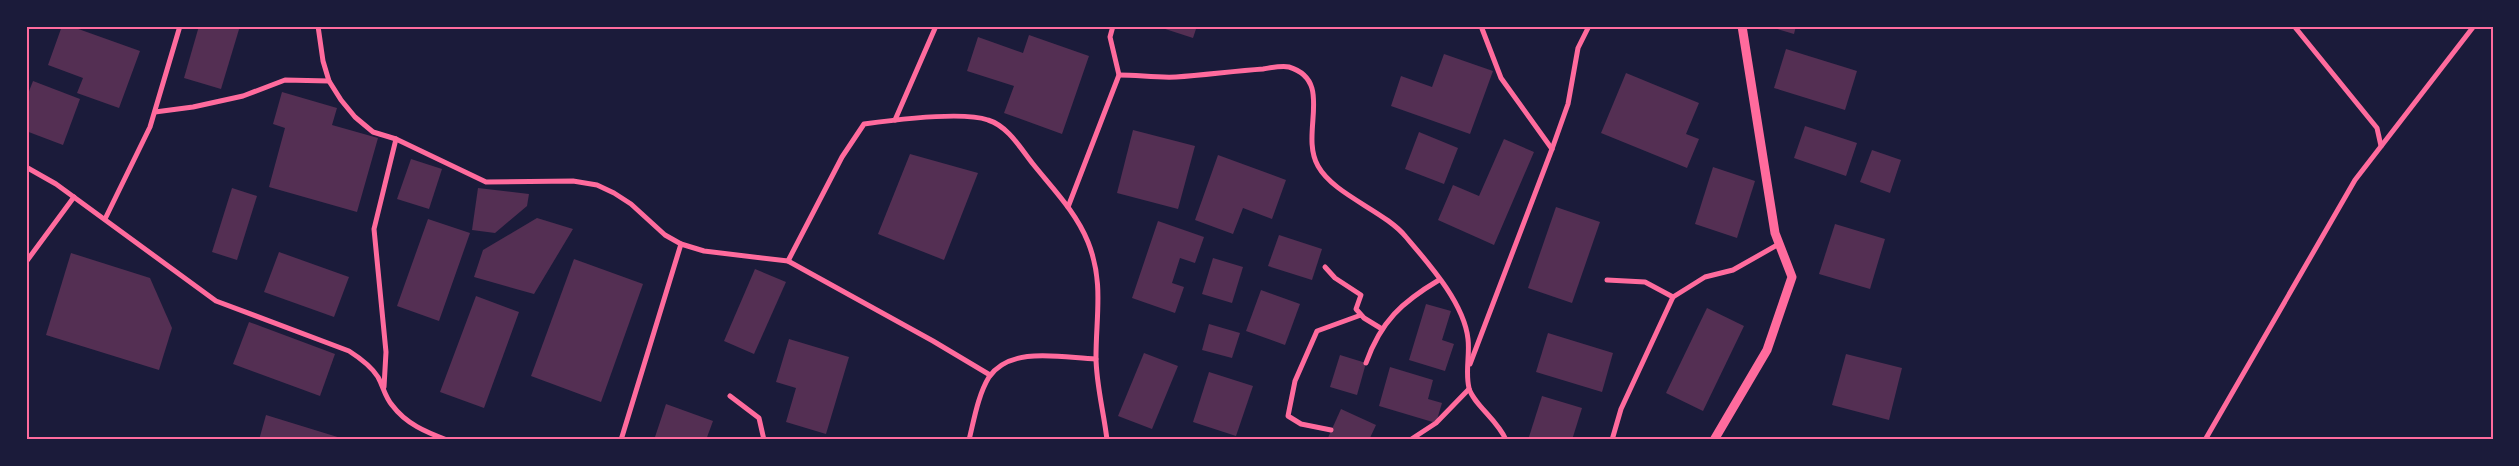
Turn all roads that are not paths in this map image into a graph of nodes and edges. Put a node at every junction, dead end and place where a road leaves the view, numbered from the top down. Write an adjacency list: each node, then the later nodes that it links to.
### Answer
1 (180, 26): 12 (street)
2 (318, 26): 11 (street)
3 (936, 26): 13 (street)
4 (1113, 26): 10 (street)
5 (1481, 26): 16 (street)
6 (1590, 26): 16 (street)
7 (1742, 26): 22 (street)
8 (2294, 26): 15 (street)
9 (2474, 26): 15 (street)
10 (1119, 75): 19 (street); 26 (street)
11 (330, 81): 12 (street); 14 (street)
12 (155, 112): 20 (street)
13 (895, 120): 19 (street); 23 (street)
14 (396, 138): 21 (street); 35 (street)
15 (2381, 146): 48 (street)
16 (1552, 149): 33 (street)
17 (26, 167): 18 (street)
18 (74, 197): 20 (street); 24 (street)
19 (1068, 207): 31 (street)
20 (105, 220): 35 (street)
21 (681, 244): 23 (street); 40 (street)
22 (1779, 244): 28 (street); 47 (street)
23 (788, 261): 34 (street)
24 (26, 262)
25 (1325, 267): 29 (street)
26 (1439, 280): 30 (street); 33 (street)
27 (1607, 280): 28 (street)
28 (1673, 297): 46 (street)
29 (1361, 315): 30 (street); 38 (street)
30 (1382, 329): 32 (street)
31 (1096, 359): 34 (street); 43 (street)
32 (1366, 362)
33 (1468, 369): 36 (street)
34 (990, 375): 42 (street)
35 (384, 389): 39 (street)
36 (1469, 389): 44 (street); 45 (street)
37 (730, 396): 41 (street)
38 (1331, 430)
39 (447, 440)
40 (621, 440)
41 (764, 440)
42 (969, 440)
43 (1107, 440)
44 (1410, 440)
45 (1506, 440)
46 (1612, 440)
47 (1714, 440)
48 (2205, 440)

